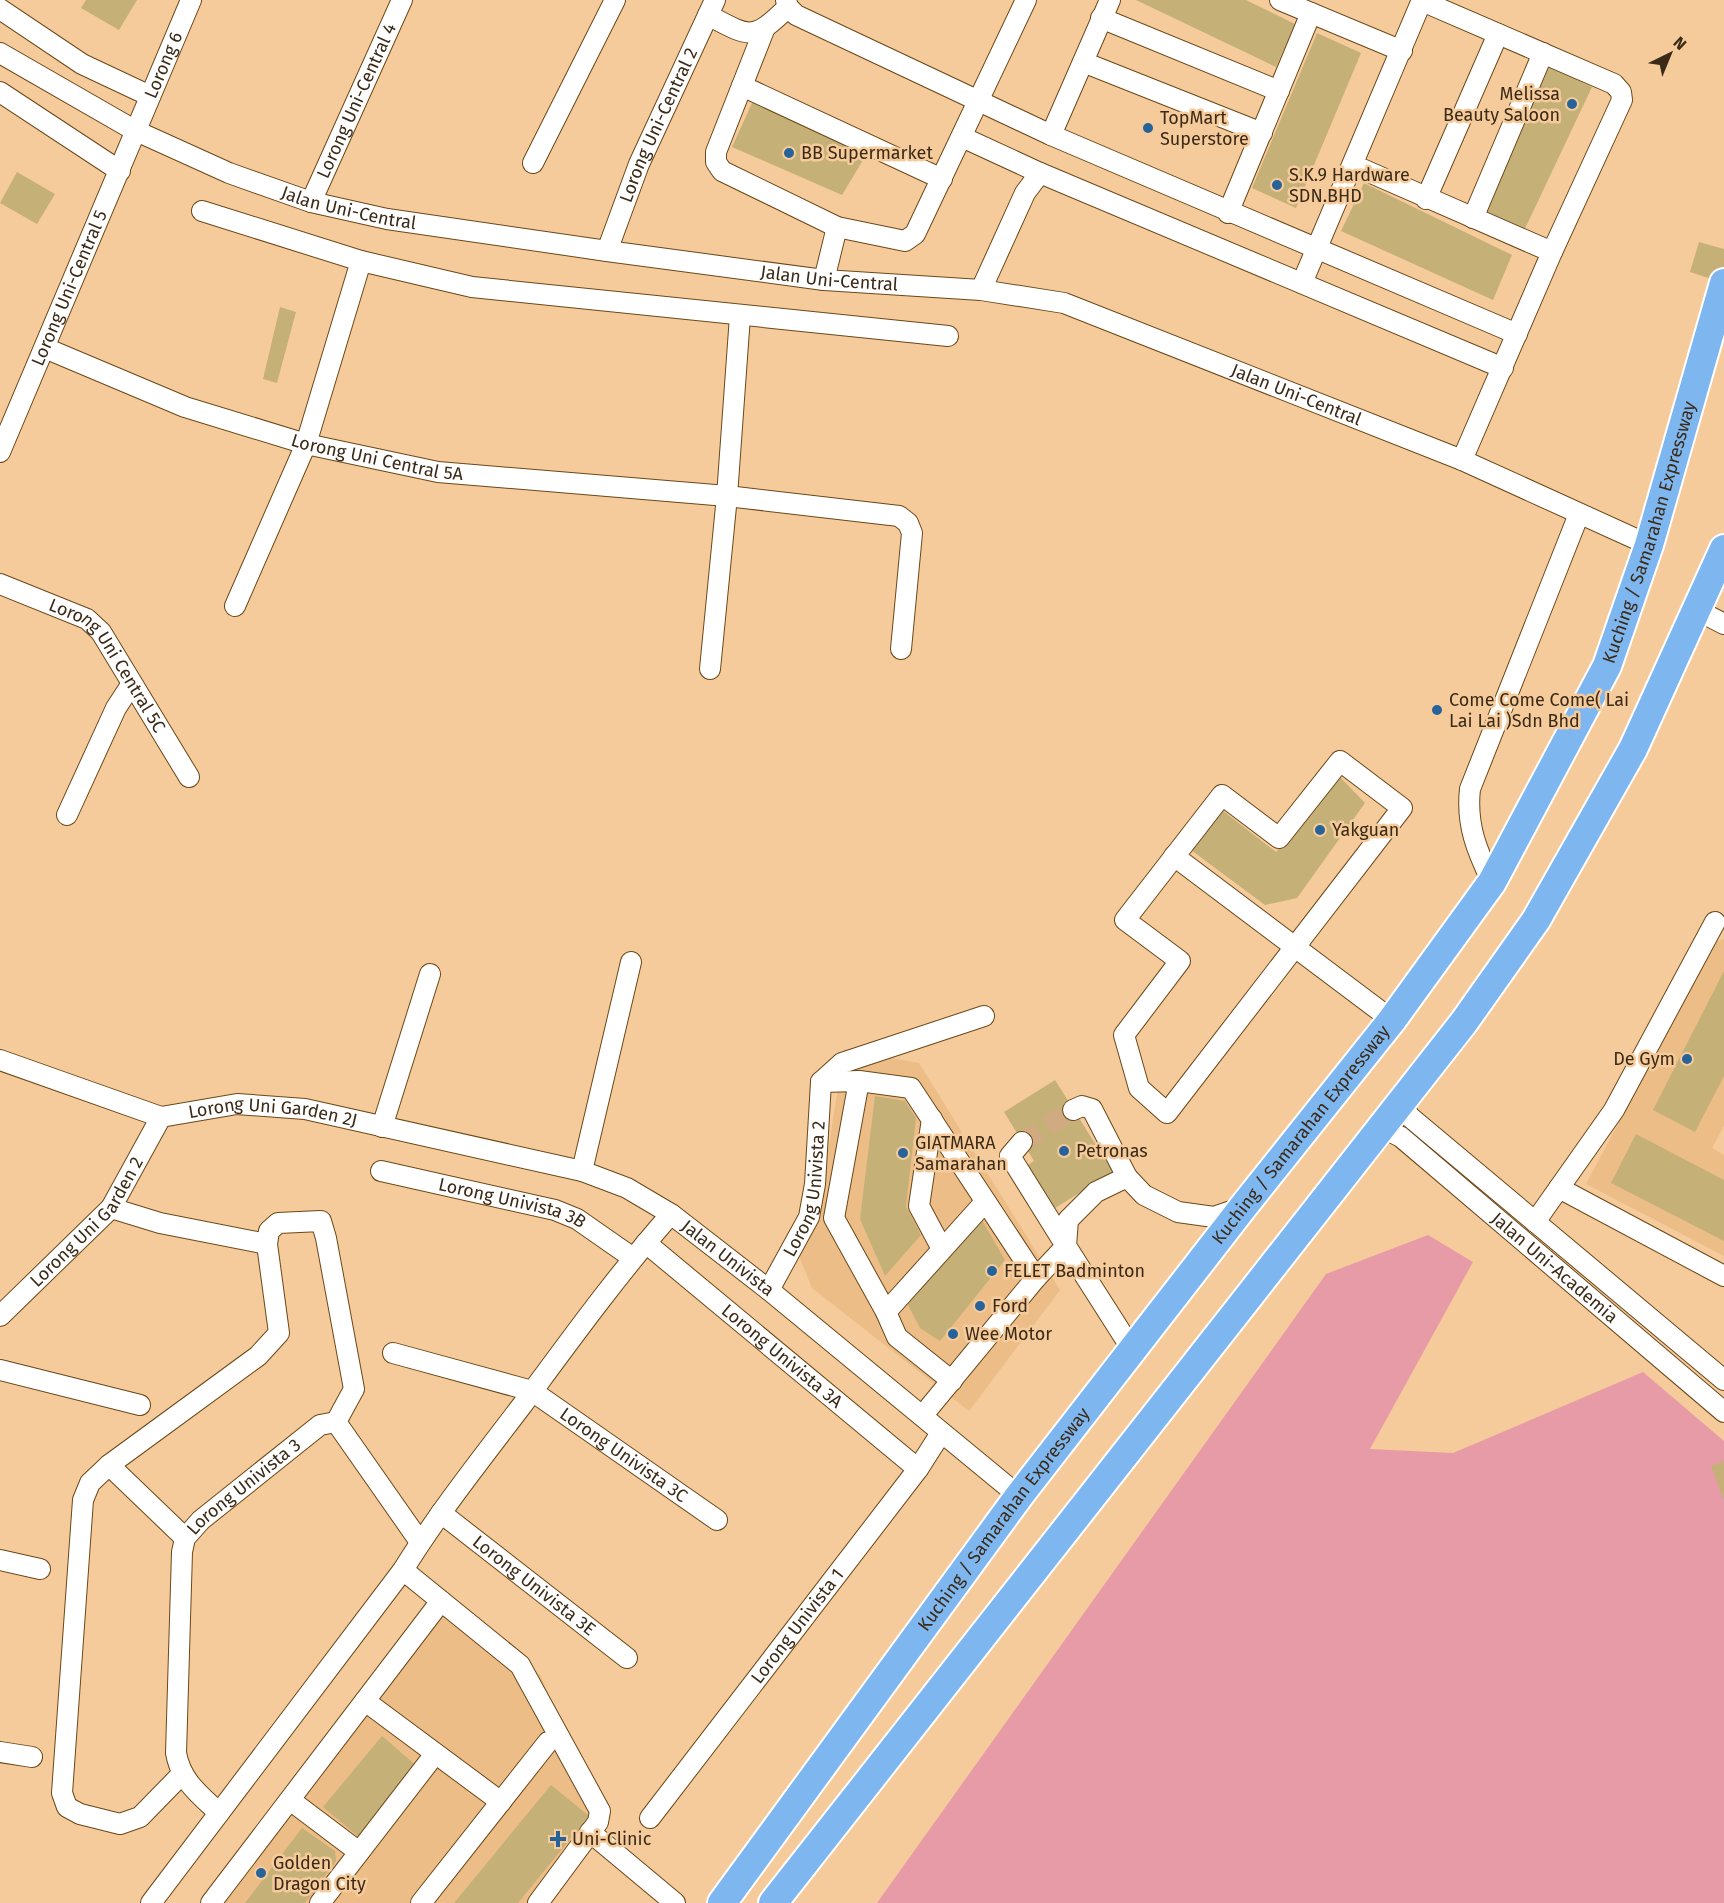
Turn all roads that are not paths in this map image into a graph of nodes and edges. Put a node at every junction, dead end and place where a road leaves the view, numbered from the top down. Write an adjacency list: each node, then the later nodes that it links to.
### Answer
1 (191, 0): 22 (street, Lorong 6)
2 (402, 0): 34 (street, Lorong Uni-Central 4)
3 (615, 0): 28 (street)
4 (1026, 0): 23 (street)
5 (1110, 0): 12 (street)
6 (1280, 0): 11 (street)
7 (1422, 0): 14 (street); 15 (street)
8 (787, 3): 13 (street); 23 (street)
9 (711, 8): 13 (street); 40 (street, Lorong Uni-Central 2)
10 (0, 9): 22 (street)
11 (1311, 13): 15 (street); 21 (street)
12 (1101, 18): 18 (street); 21 (street)
13 (764, 30): 19 (street)
14 (1498, 34): 17 (street); 33 (street)
15 (1402, 51): 29 (street)
16 (0, 53): 24 (street, Jalan Uni-Central)
17 (1543, 53): 37 (street); 41 (street)
18 (1083, 62): 25 (street); 26 (street)
19 (742, 86): 32 (street); 38 (street)
20 (0, 92): 30 (street)
21 (1279, 92): 25 (street)
22 (150, 96): 24 (street, Lorong 6)
23 (980, 100): 26 (street); 27 (street)
24 (134, 130): 30 (street, Lorong Uni-Central 5); 34 (street, Jalan Uni-Central)
25 (1262, 133): 36 (street)
26 (1051, 135): 36 (street)
27 (962, 137): 31 (street); 32 (street)
28 (533, 163)
29 (1353, 165): 33 (street); 39 (street)
30 (120, 171): 50 (street, Lorong Uni-Central 5)
31 (1040, 173): 44 (street); 46 (street)
32 (942, 179): 38 (street)
33 (1426, 199): 37 (street)
34 (311, 202): 40 (street, Jalan Uni-Central)
35 (202, 211): 42 (street)
36 (1228, 213): 39 (street)
37 (1473, 218): 41 (street)
38 (837, 227): 43 (street)
39 (1316, 249): 44 (street); 48 (street)
40 (607, 251): 43 (street, Jalan Uni-Central)
41 (1552, 252): 48 (street)
42 (362, 261): 47 (street); 52 (street)
43 (824, 280): 46 (street, Jalan Uni-Central)
44 (1302, 283): 51 (street)
45 (1724, 283): 57 (highway, Kuching / Samarahan Expressway)
46 (981, 290): 54 (street, Jalan Uni-Central)
47 (740, 316): 49 (street); 55 (street)
48 (1517, 334): 51 (street)
49 (948, 336)
50 (45, 348): 52 (street, Lorong Uni Central 5A); 53 (street, Lorong Uni-Central 5)
51 (1503, 368): 54 (street)
52 (306, 444): 55 (street, Lorong Uni Central 5A); 60 (street)
53 (1, 447)
54 (1462, 460): 56 (street, Jalan Uni-Central)
55 (727, 496): 63 (street, Lorong Uni Central 5A); 64 (street)
56 (1579, 514): 57 (street, Jalan Uni-Central); 69 (street)
57 (1649, 545): 69 (highway, Kuching / Samarahan Expressway)
58 (1724, 549): 61 (highway)
59 (0, 584): 65 (street, Lorong Uni Central 5C)
60 (235, 606)
61 (1697, 610): 62 (street); 79 (highway)
62 (1724, 624)
63 (901, 649)
64 (710, 669)
65 (131, 685): 66 (street, Lorong Uni Central 5C); 67 (street)
66 (189, 777)
67 (67, 814)
68 (1174, 856): 71 (street); 71 (street); 71 (street)
69 (1492, 882): 75 (highway, Kuching / Samarahan Expressway)
70 (1715, 922): 89 (street)
71 (1293, 947): 75 (street)
72 (632, 962): 87 (street)
73 (430, 974): 83 (street)
74 (984, 1016): 78 (street)
75 (1392, 1020): 91 (highway, Kuching / Samarahan Expressway)
76 (0, 1060): 81 (street)
77 (859, 1081): 78 (street); 82 (street); 103 (street)
78 (821, 1082): 101 (street, Lorong Univista 2)
79 (1400, 1102): 84 (highway); 94 (street, Jalan Uni-Academia)
80 (1073, 1110): 88 (street)
81 (161, 1117): 83 (street, Lorong Uni Garden 2J); 92 (street, Lorong Uni Garden 2)
82 (932, 1119): 90 (street); 97 (street)
83 (382, 1127): 87 (street, Jalan Univista)
84 (1381, 1127): 111 (street, Jalan Uni-Academia); 146 (highway)
85 (1022, 1142): 96 (street)
86 (381, 1171): 98 (street, Lorong Univista 3B)
87 (582, 1171): 93 (street, Jalan Univista)
88 (1127, 1177): 91 (street); 96 (street)
89 (1559, 1188): 94 (street); 99 (street)
90 (985, 1202): 97 (street); 100 (street)
91 (1243, 1207): 104 (highway, Kuching / Samarahan Expressway)
92 (111, 1208): 95 (street); 102 (street, Lorong Uni Garden 2)
93 (671, 1214): 98 (street); 101 (street, Jalan Univista)
94 (1535, 1222): 107 (street, Jalan Uni-Academia)
95 (267, 1244): 113 (street); 115 (street)
96 (1066, 1246): 100 (street); 104 (street)
97 (942, 1249): 103 (street)
98 (640, 1250): 109 (street); 116 (street, Lorong Univista 3A)
99 (1724, 1276)
100 (1036, 1278): 108 (street)
101 (768, 1290): 112 (street, Jalan Univista)
102 (3, 1306)
103 (886, 1312): 108 (street)
104 (1132, 1351): 117 (highway, Kuching / Samarahan Expressway)
105 (393, 1353): 109 (street, Lorong Univista 3C)
106 (0, 1370): 110 (street)
107 (1724, 1380)
108 (952, 1381): 112 (street)
109 (532, 1391): 118 (street); 119 (street, Lorong Univista 3C)
110 (140, 1405)
111 (1724, 1412)
112 (923, 1415): 114 (street, Jalan Univista)
113 (336, 1422): 120 (street, Lorong Univista 3); 121 (street)
114 (941, 1432): 116 (street, Lorong Univista 1); 117 (street, Jalan Univista)
115 (109, 1465): 120 (street); 132 (street)
116 (918, 1469): 136 (street, Lorong Univista 1)
117 (1019, 1496): 145 (highway, Kuching / Samarahan Expressway)
118 (441, 1513): 121 (street); 126 (street, Lorong Univista 3E)
119 (717, 1520)
120 (185, 1538): 132 (street, Lorong Univista 3)
121 (420, 1542): 124 (street)
122 (0, 1560): 123 (street)
123 (40, 1569)
124 (403, 1570): 125 (street); 135 (street)
125 (441, 1601): 127 (street); 137 (street)
126 (627, 1659)
127 (365, 1701): 130 (street); 133 (street)
128 (549, 1742): 134 (street)
129 (0, 1752): 131 (street)
130 (435, 1754): 134 (street); 138 (street)
131 (32, 1757)
132 (182, 1773): 135 (street, Lorong Univista 3)
133 (290, 1800): 138 (street); 140 (street)
134 (501, 1802): 142 (street)
135 (219, 1813): 139 (street)
136 (650, 1818)
137 (590, 1832): 143 (street); 144 (street)
138 (359, 1852): 141 (street)
139 (151, 1903)
140 (211, 1903)
141 (320, 1903)
142 (421, 1903)
143 (538, 1903)
144 (675, 1903)
145 (722, 1903)
146 (773, 1903)

